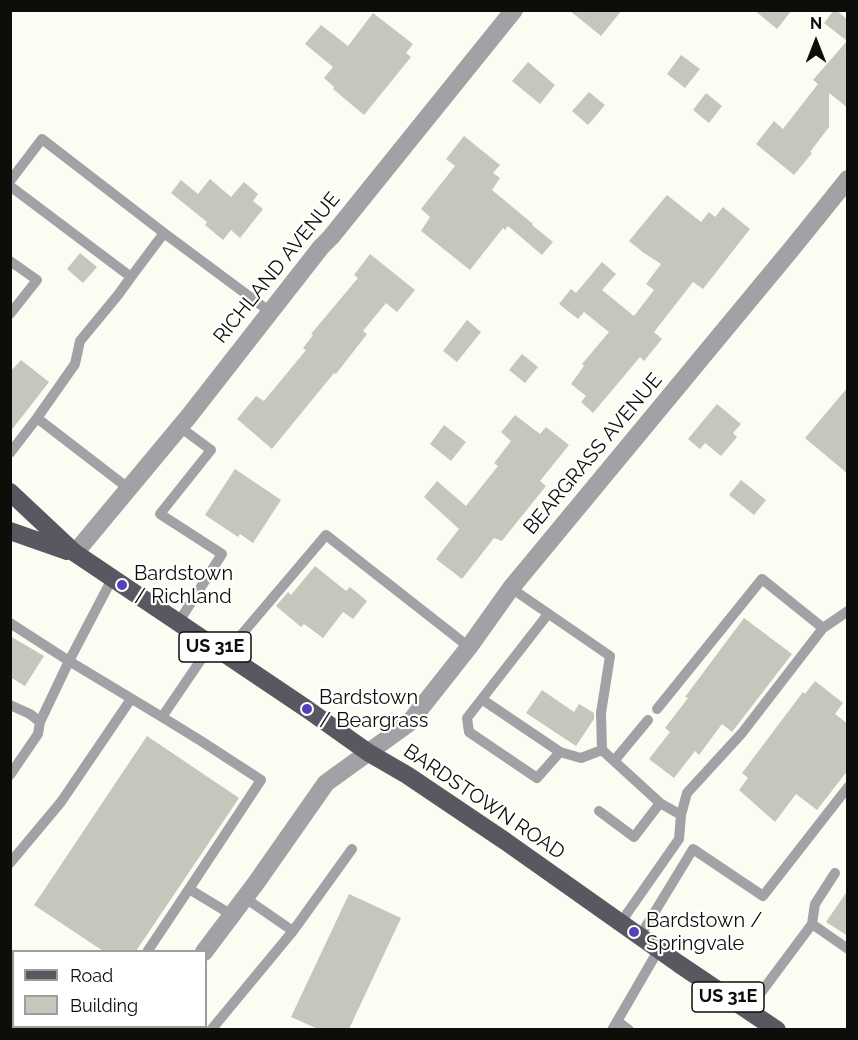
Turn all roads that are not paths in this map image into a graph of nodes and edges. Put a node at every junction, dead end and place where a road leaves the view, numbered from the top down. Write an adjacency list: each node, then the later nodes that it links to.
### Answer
1 (514, 10): 8 (street, RICHLAND AVENUE)
2 (848, 179): 18 (street, BEARGRASS AVENUE)
3 (10, 181): 5 (lane)
4 (10, 186): 7 (lane)
5 (164, 233): 7 (lane); 8 (lane)
6 (10, 261): 9 (lane)
7 (131, 277): 10 (lane)
8 (269, 311): 11 (street, RICHLAND AVENUE)
9 (10, 314)
10 (37, 418): 12 (lane); 13 (lane)
11 (180, 427): 13 (street, RICHLAND AVENUE); 22 (lane)
12 (10, 453)
13 (128, 488): 16 (street, RICHLAND AVENUE)
14 (10, 492): 16 (main road, BARDSTOWN ROAD / US 31E)
15 (10, 531): 16 (main road, BARDSTOWN ROAD / US 31E)
16 (75, 553): 17 (main road, BARDSTOWN ROAD / US 31E)
17 (112, 579): 22 (main road, BARDSTOWN ROAD / US 31E); 26 (lane)
18 (512, 588): 20 (lane); 24 (street, BEARGRASS AVENUE)
19 (848, 611): 23 (lane)
20 (548, 614): 28 (lane); 34 (lane)
21 (10, 623): 26 (lane)
22 (178, 623): 25 (main road, BARDSTOWN ROAD / US 31E)
23 (823, 628): 30 (lane); 42 (lane)
24 (469, 647): 25 (lane); 36 (street, BEARGRASS AVENUE)
25 (218, 649): 31 (lane); 36 (main road, BARDSTOWN ROAD / US 31E)
26 (69, 661): 27 (lane); 33 (lane)
27 (131, 699): 31 (lane); 46 (lane)
28 (483, 700): 35 (lane); 35 (lane)
29 (10, 705): 33 (lane)
30 (657, 709)
31 (162, 717): 48 (lane)
32 (648, 720): 37 (lane)
33 (40, 722): 38 (lane)
34 (602, 750): 35 (lane); 37 (lane)
35 (560, 752)
36 (369, 753): 49 (street, BEARGRASS AVENUE); 51 (main road, BARDSTOWN ROAD / US 31E)
37 (614, 761): 40 (lane)
38 (10, 775)
39 (848, 787): 45 (lane)
40 (660, 803): 41 (lane); 42 (lane)
41 (599, 811)
42 (681, 815): 43 (lane)
43 (679, 839): 45 (lane); 51 (lane)
44 (352, 849): 53 (lane)
45 (693, 849): 54 (lane)
46 (10, 863)
47 (835, 873): 52 (lane)
48 (189, 889): 50 (lane); 57 (lane)
49 (245, 898): 50 (street, BEARGRASS AVENUE); 53 (lane)
50 (232, 915): 58 (street, BEARGRASS AVENUE)
51 (621, 922): 54 (main road, BARDSTOWN ROAD / US 31E)
52 (812, 924): 56 (lane); 59 (lane)
53 (293, 930): 61 (lane)
54 (640, 936): 55 (main road, BARDSTOWN ROAD / US 31E)
55 (658, 949): 59 (main road, BARDSTOWN ROAD / US 31E); 60 (lane)
56 (848, 949)
57 (148, 950)
58 (205, 950)
59 (748, 1010): 63 (main road, BARDSTOWN ROAD / US 31E)
60 (615, 1025): 62 (lane)
61 (211, 1029)
62 (629, 1029)
63 (777, 1029)

